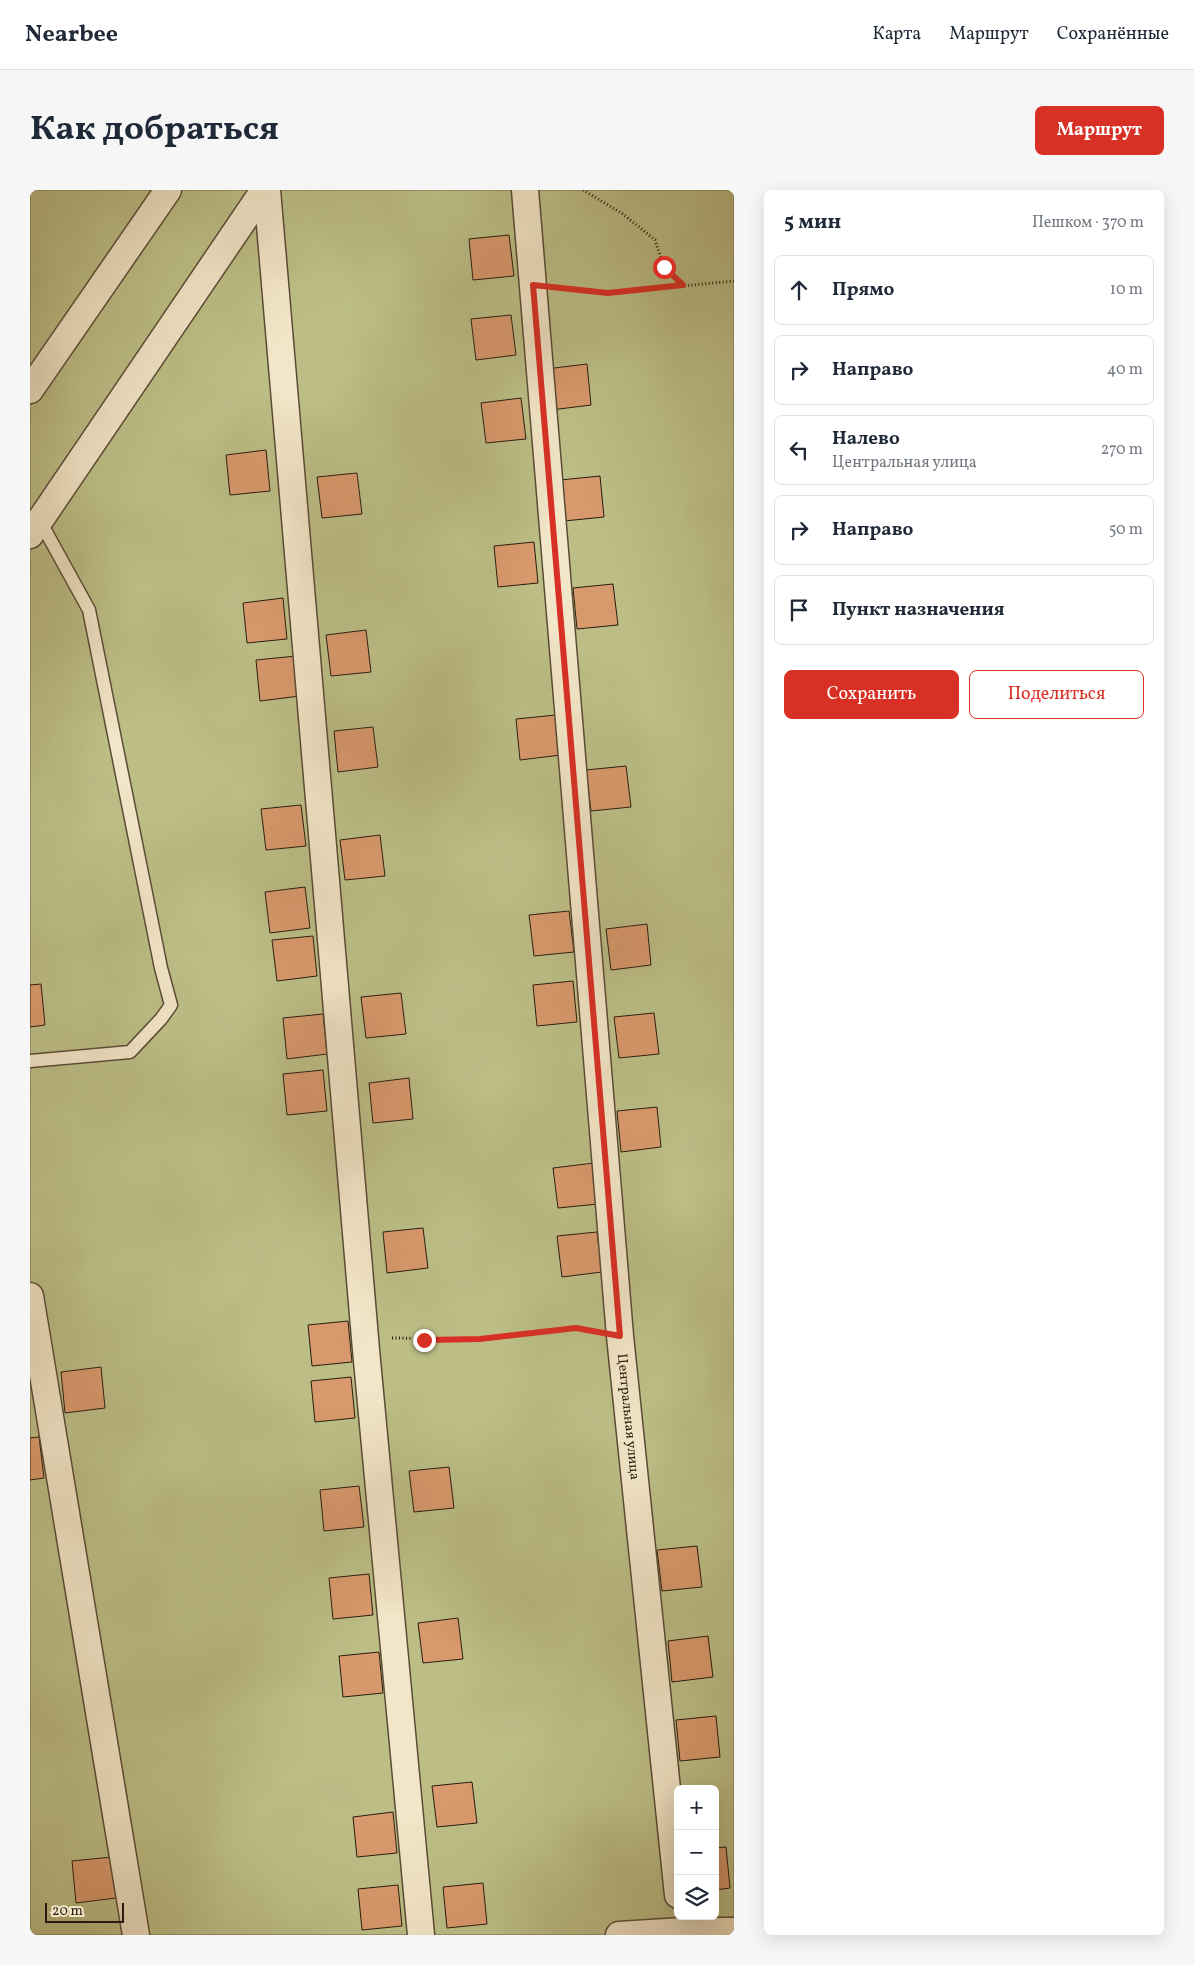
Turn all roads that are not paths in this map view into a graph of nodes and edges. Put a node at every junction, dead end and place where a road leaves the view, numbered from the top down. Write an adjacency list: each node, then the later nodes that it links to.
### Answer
1 (168, 190): 4 (street)
2 (266, 190): 5 (street); 12 (street)
3 (525, 190): 8 (street, Центральная улица)
4 (30, 390)
5 (35, 528): 6 (lane)
6 (30, 1061)
7 (30, 1296): 11 (street)
8 (676, 1875)
9 (681, 1928): 10 (street); 13 (street)
10 (734, 1931)
11 (136, 1935)
12 (421, 1935)
13 (619, 1935)

